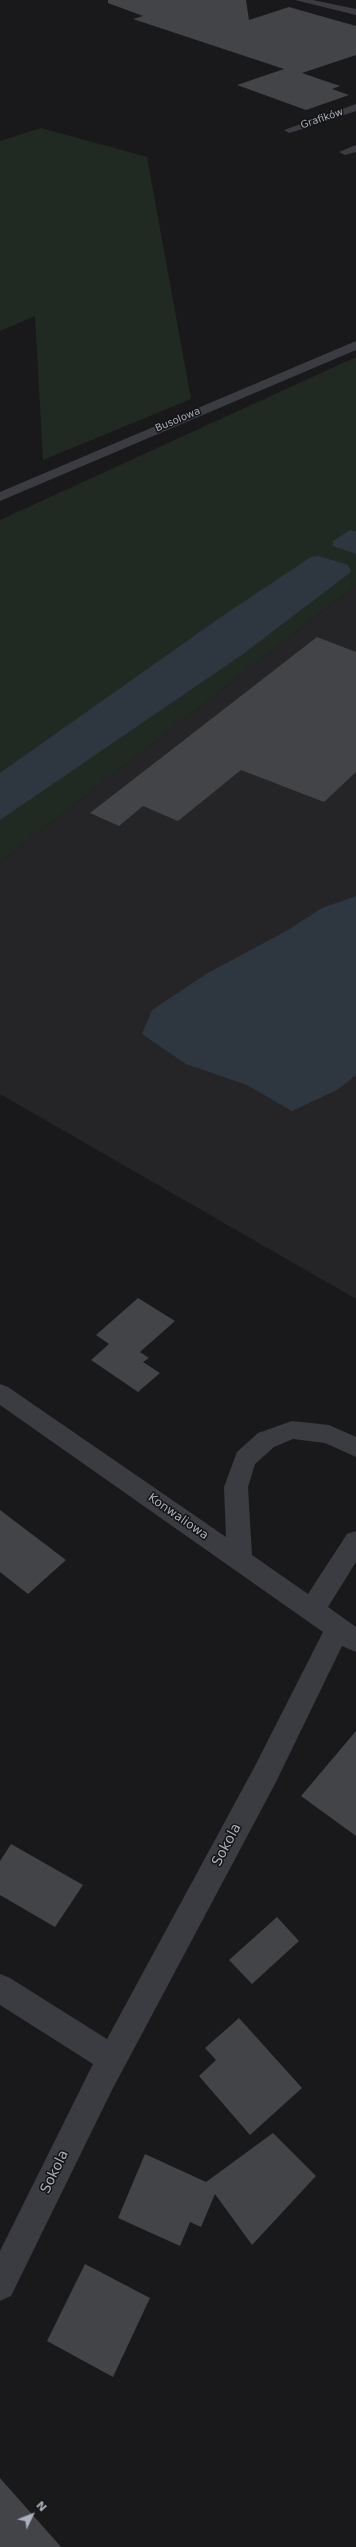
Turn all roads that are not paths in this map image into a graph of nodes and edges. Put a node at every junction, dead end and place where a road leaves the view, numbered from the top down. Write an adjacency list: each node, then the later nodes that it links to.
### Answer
1 (300, 0): 2 (street)
2 (356, 12)
3 (356, 107): 4 (street, Grafików)
4 (289, 130)
5 (356, 148): 6 (street)
6 (345, 152)
7 (356, 345): 8 (street, Busolowa)
8 (0, 497)
9 (0, 1393): 12 (street, Konwaliowa)
10 (356, 1448): 12 (street)
11 (356, 1541): 13 (street)
12 (240, 1560): 13 (street, Konwaliowa)
13 (312, 1610): 14 (street, Konwaliowa)
14 (347, 1635): 16 (street, Sokola)
15 (0, 1988): 16 (street)
16 (111, 2059): 17 (street, Sokola)
17 (0, 2285)

